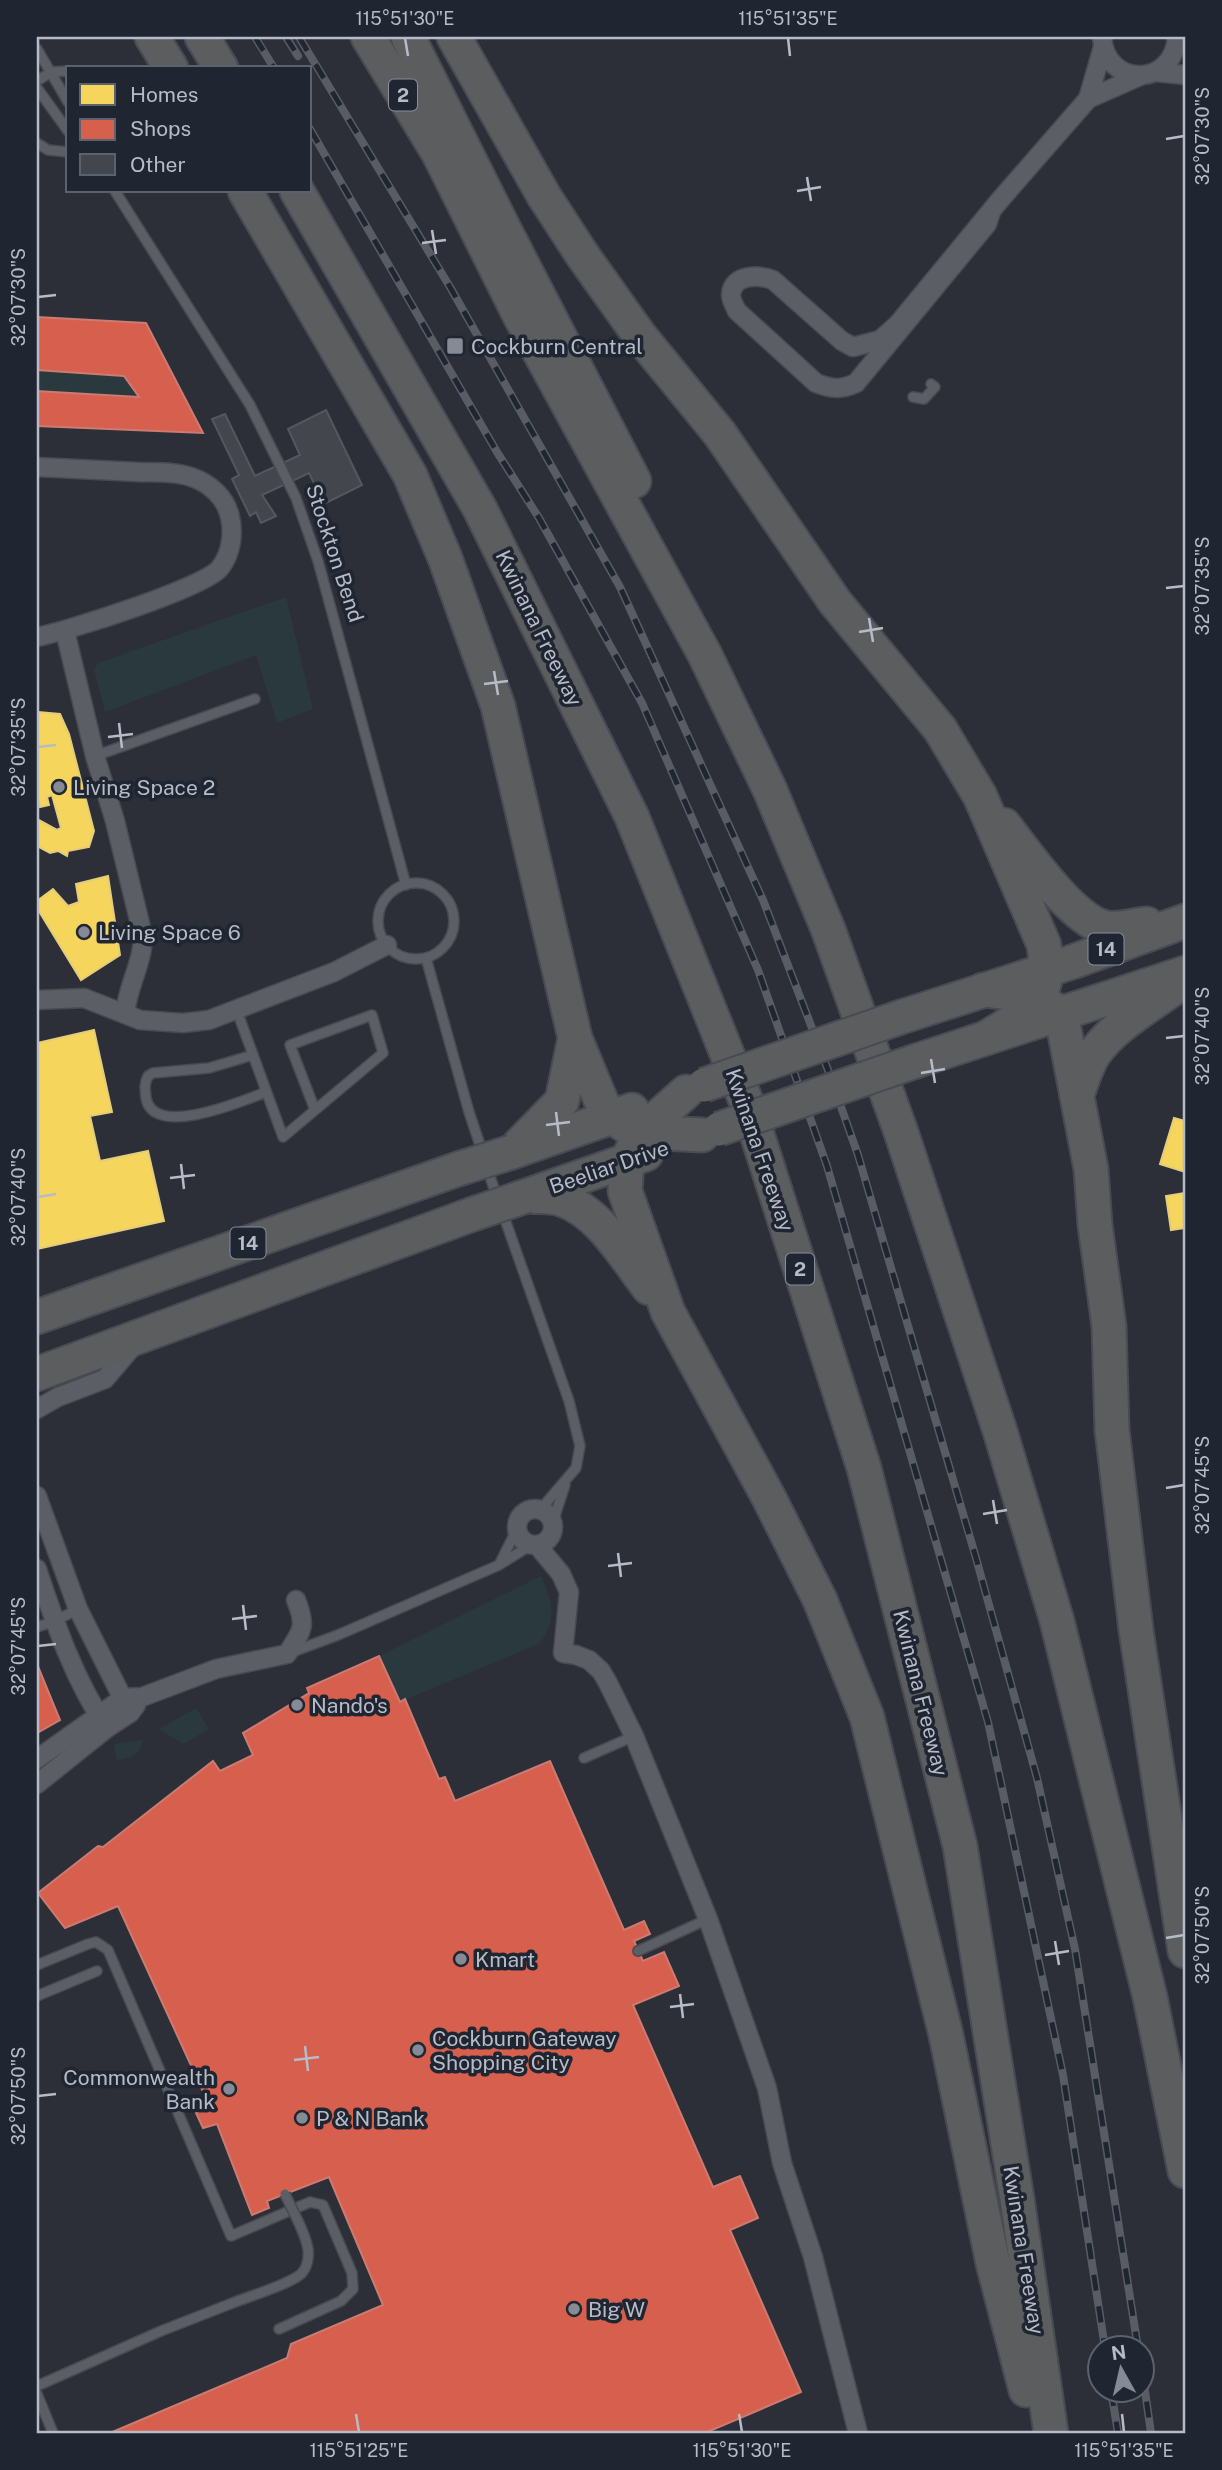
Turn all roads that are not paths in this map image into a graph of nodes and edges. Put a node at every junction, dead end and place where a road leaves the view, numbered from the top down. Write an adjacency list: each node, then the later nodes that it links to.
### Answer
1 (152, 37): 10 (highway)
2 (202, 37): 11 (highway)
3 (368, 37): 33 (highway, 2)
4 (408, 37): 33 (highway)
5 (454, 37): 36 (highway)
6 (1178, 37): 8 (street); 14 (street)
7 (1103, 42): 14 (street); 19 (street)
8 (1185, 42)
9 (37, 49): 13 (lane)
10 (170, 66)
11 (220, 66)
12 (66, 71): 13 (lane)
13 (51, 72): 16 (lane); 18 (lane)
14 (1148, 74): 15 (street); 19 (street)
15 (1185, 75)
16 (37, 81)
17 (37, 88): 20 (lane)
18 (66, 98)
19 (1088, 99): 26 (street)
20 (66, 128)
21 (37, 143): 22 (lane)
22 (66, 152)
23 (116, 192): 37 (lane, Stockton Bend)
24 (246, 192): 47 (highway)
25 (298, 192): 94 (highway, Kwinana Freeway / 2)
26 (991, 212): 26 (street)
27 (931, 384): 28 (lane)
28 (913, 397)
29 (37, 467): 30 (street)
30 (65, 631): 31 (street); 32 (street); 35 (street)
31 (37, 638)
32 (37, 647)
33 (705, 655): 86 (highway, 2)
34 (255, 699): 35 (lane)
35 (95, 756): 46 (street)
36 (980, 796): 38 (highway); 43 (highway)
37 (406, 885): 39 (lane); 40 (lane)
38 (1185, 921): 43 (highway, Beeliar Drive / 14)
39 (387, 945): 40 (lane); 45 (street)
40 (426, 958): 62 (lane)
41 (1185, 973): 43 (highway, Beeliar Drive / 14)
42 (1185, 979): 51 (highway)
43 (1048, 994): 49 (highway, 14, bridge); 51 (highway); 54 (highway, Beeliar Drive / 14, bridge)
44 (37, 1000): 46 (street)
45 (237, 1011): 46 (street); 48 (lane)
46 (125, 1014)
47 (575, 1038): 53 (highway); 55 (highway)
48 (253, 1055): 50 (lane); 50 (lane)
49 (695, 1088): 53 (highway, 14); 54 (highway)
50 (266, 1092): 52 (lane)
51 (1077, 1095): 82 (highway)
52 (315, 1110): 52 (lane)
53 (612, 1117): 54 (highway); 55 (highway, 14)
54 (634, 1147): 56 (highway, Beeliar Drive / 14); 57 (highway)
55 (512, 1152): 58 (highway, 14, bridge)
56 (526, 1196): 57 (highway); 59 (highway, Beeliar Drive / 14, bridge)
57 (668, 1312): 93 (highway)
58 (37, 1316)
59 (143, 1334): 60 (highway, Beeliar Drive / 14); 61 (street)
60 (37, 1374)
61 (37, 1409)
62 (565, 1483): 64 (lane); 66 (lane)
63 (37, 1496): 70 (street)
64 (540, 1510): 65 (street); 66 (street)
65 (517, 1529): 66 (street); 67 (lane)
66 (543, 1538): 67 (lane); 76 (street)
67 (499, 1565): 73 (lane)
68 (37, 1569): 71 (street)
69 (296, 1600): 73 (street)
70 (78, 1609): 71 (lane); 74 (street)
71 (55, 1621): 72 (lane); 75 (street)
72 (37, 1627)
73 (287, 1654): 74 (street)
74 (127, 1706): 75 (street)
75 (102, 1721): 78 (street); 79 (street)
76 (634, 1736): 77 (lane); 80 (street)
77 (584, 1758)
78 (37, 1759)
79 (37, 1784)
80 (708, 1919): 81 (lane); 92 (street)
81 (638, 1951)
82 (1185, 1951)
83 (37, 1965): 88 (lane)
84 (97, 1971): 85 (lane)
85 (37, 1996)
86 (1185, 2171)
87 (285, 2194): 89 (lane, bridge)
88 (279, 2329)
89 (37, 2386)
90 (37, 2394): 91 (lane)
91 (53, 2433)
92 (858, 2433)
93 (1038, 2433)
94 (1051, 2433)

